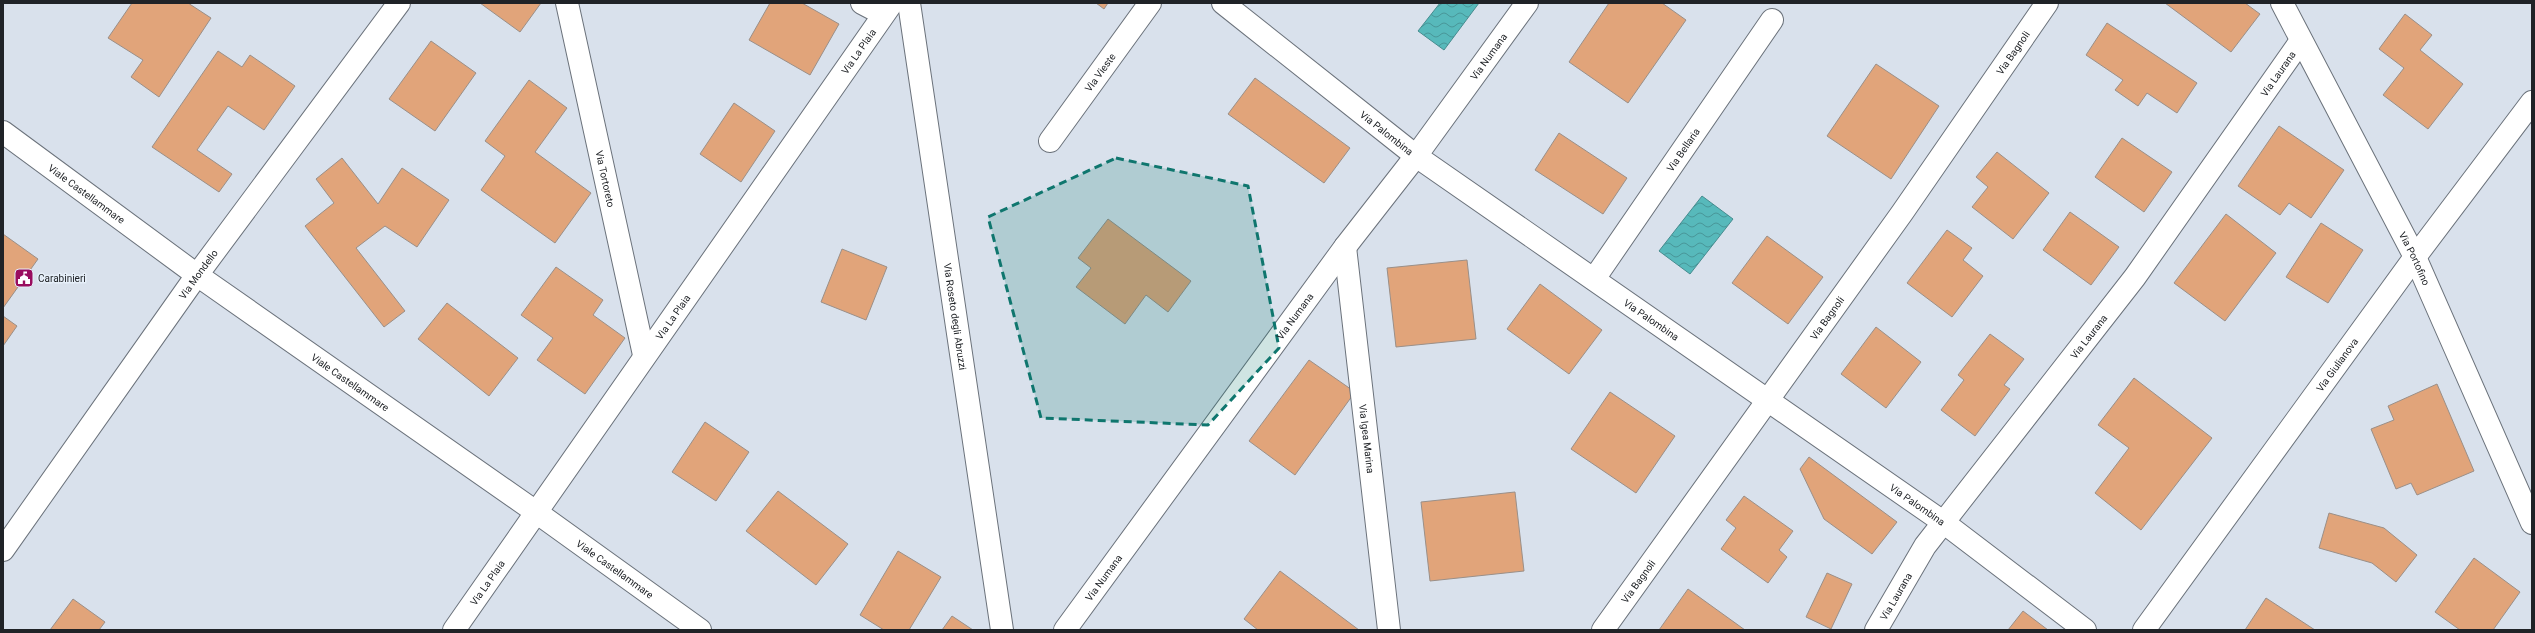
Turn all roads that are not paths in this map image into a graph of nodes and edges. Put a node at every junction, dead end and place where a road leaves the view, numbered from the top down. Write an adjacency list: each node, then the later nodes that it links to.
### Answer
1 (399, 3): 19 (street, Via Mondello)
2 (567, 3): 21 (street, Via Tortoreto)
3 (862, 3): 10 (street)
4 (910, 3): 29 (street, Via Roseto degli Abruzzi)
5 (1150, 3): 15 (street, Via Vieste)
6 (1223, 3): 16 (street, Via Palombina)
7 (1527, 3): 16 (street, Via Numana)
8 (2048, 3): 22 (street, Via Bagnoli)
9 (2282, 3): 12 (street, Via Portofino)
10 (888, 9): 21 (street, Via La Plaia)
11 (1772, 20): 20 (street, Via Bellaria)
12 (2300, 42): 18 (street, Via Portofino); 24 (street, Via Laurana)
13 (2532, 102): 18 (street, Via Giulianova)
14 (3, 132): 19 (street, Viale Castellammare)
15 (1050, 140)
16 (1416, 156): 17 (street, Via Numana); 20 (street, Via Palombina)
17 (1345, 247): 30 (street, Via Numana); 31 (street, Via Igea Marina)
18 (2415, 257): 25 (street, Via Portofino); 35 (street, Via Giulianova)
19 (197, 275): 23 (street, Viale Castellammare); 26 (street, Via Mondello)
20 (1594, 279): 22 (street, Via Palombina)
21 (644, 355): 23 (street, Via La Plaia)
22 (1769, 401): 24 (street, Via Palombina); 32 (street, Via Bagnoli)
23 (536, 512): 27 (street, Via La Plaia); 28 (street, Viale Castellammare)
24 (1942, 522): 33 (street, Via Laurana); 34 (street, Via Palombina)
25 (2532, 523)
26 (3, 550)
27 (454, 630)
28 (700, 630)
29 (1002, 630)
30 (1065, 630)
31 (1389, 630)
32 (1603, 630)
33 (1876, 630)
34 (2085, 630)
35 (2144, 630)

